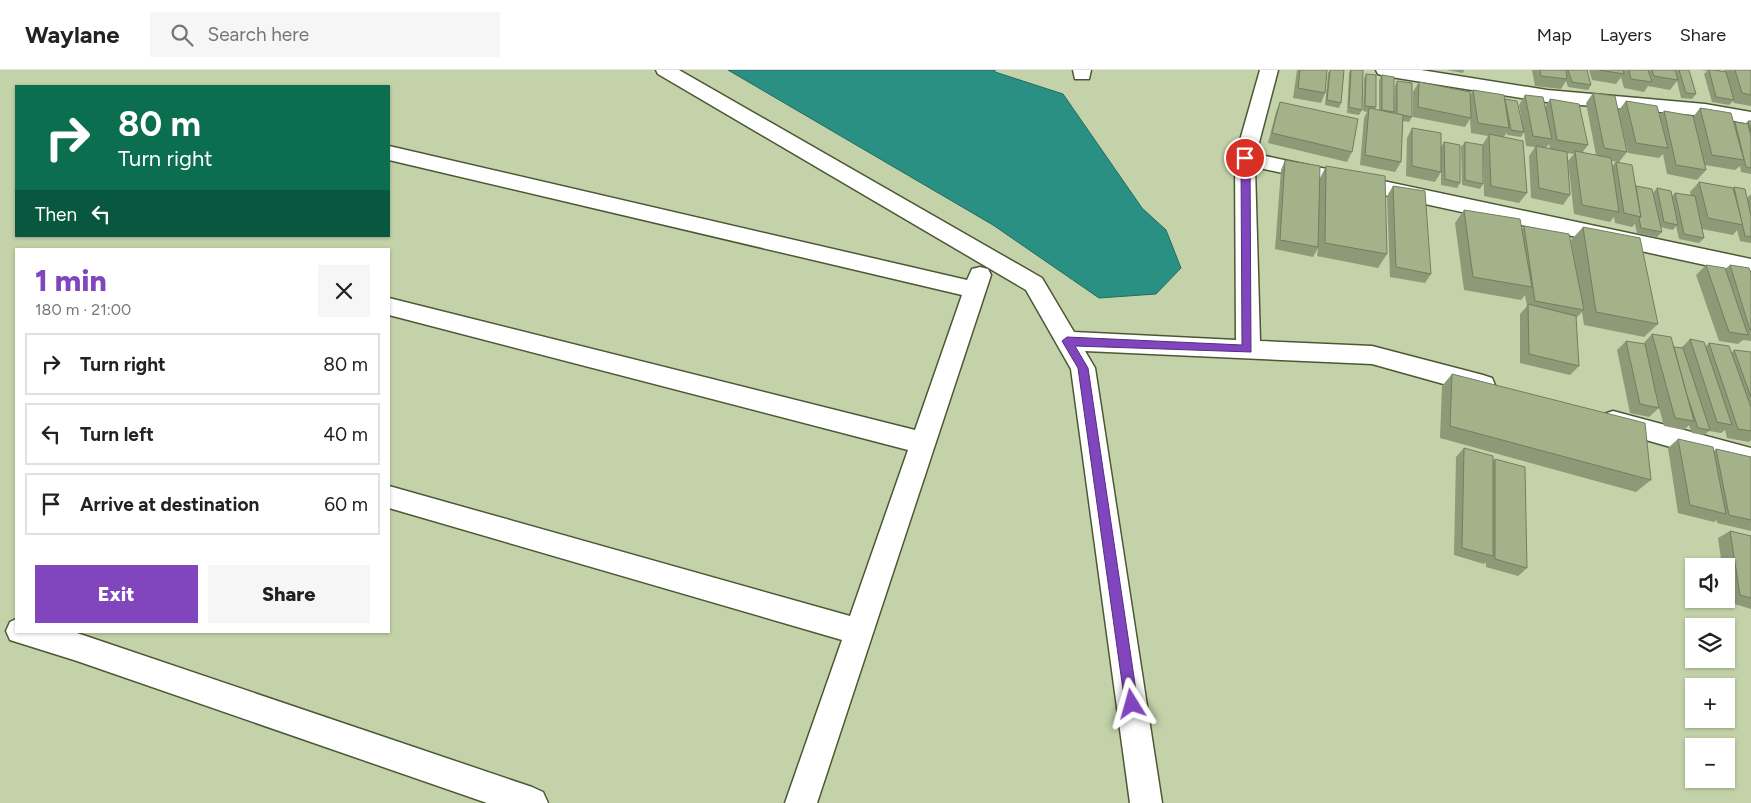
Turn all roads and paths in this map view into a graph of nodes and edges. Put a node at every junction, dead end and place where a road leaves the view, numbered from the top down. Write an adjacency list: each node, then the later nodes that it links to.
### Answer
1 (665, 70): 7 (street)
2 (1269, 70): 6 (street)
3 (1385, 70): 4 (street)
4 (1751, 118)
5 (390, 153): 9 (street)
6 (1245, 158): 8 (street); 12 (street)
7 (987, 256): 9 (street); 11 (street)
8 (1751, 267)
9 (975, 290): 15 (street)
10 (390, 306): 15 (street)
11 (1067, 341): 12 (street); 24 (street)
12 (1248, 350): 13 (street)
13 (1503, 391)
14 (1596, 416): 16 (street)
15 (923, 443): 20 (street)
16 (1751, 459)
17 (390, 497): 20 (street)
18 (0, 626): 19 (street)
19 (15, 630)
20 (859, 632): 23 (street)
21 (27, 633): 22 (street)
22 (532, 803)
23 (801, 803)
24 (1146, 803)

